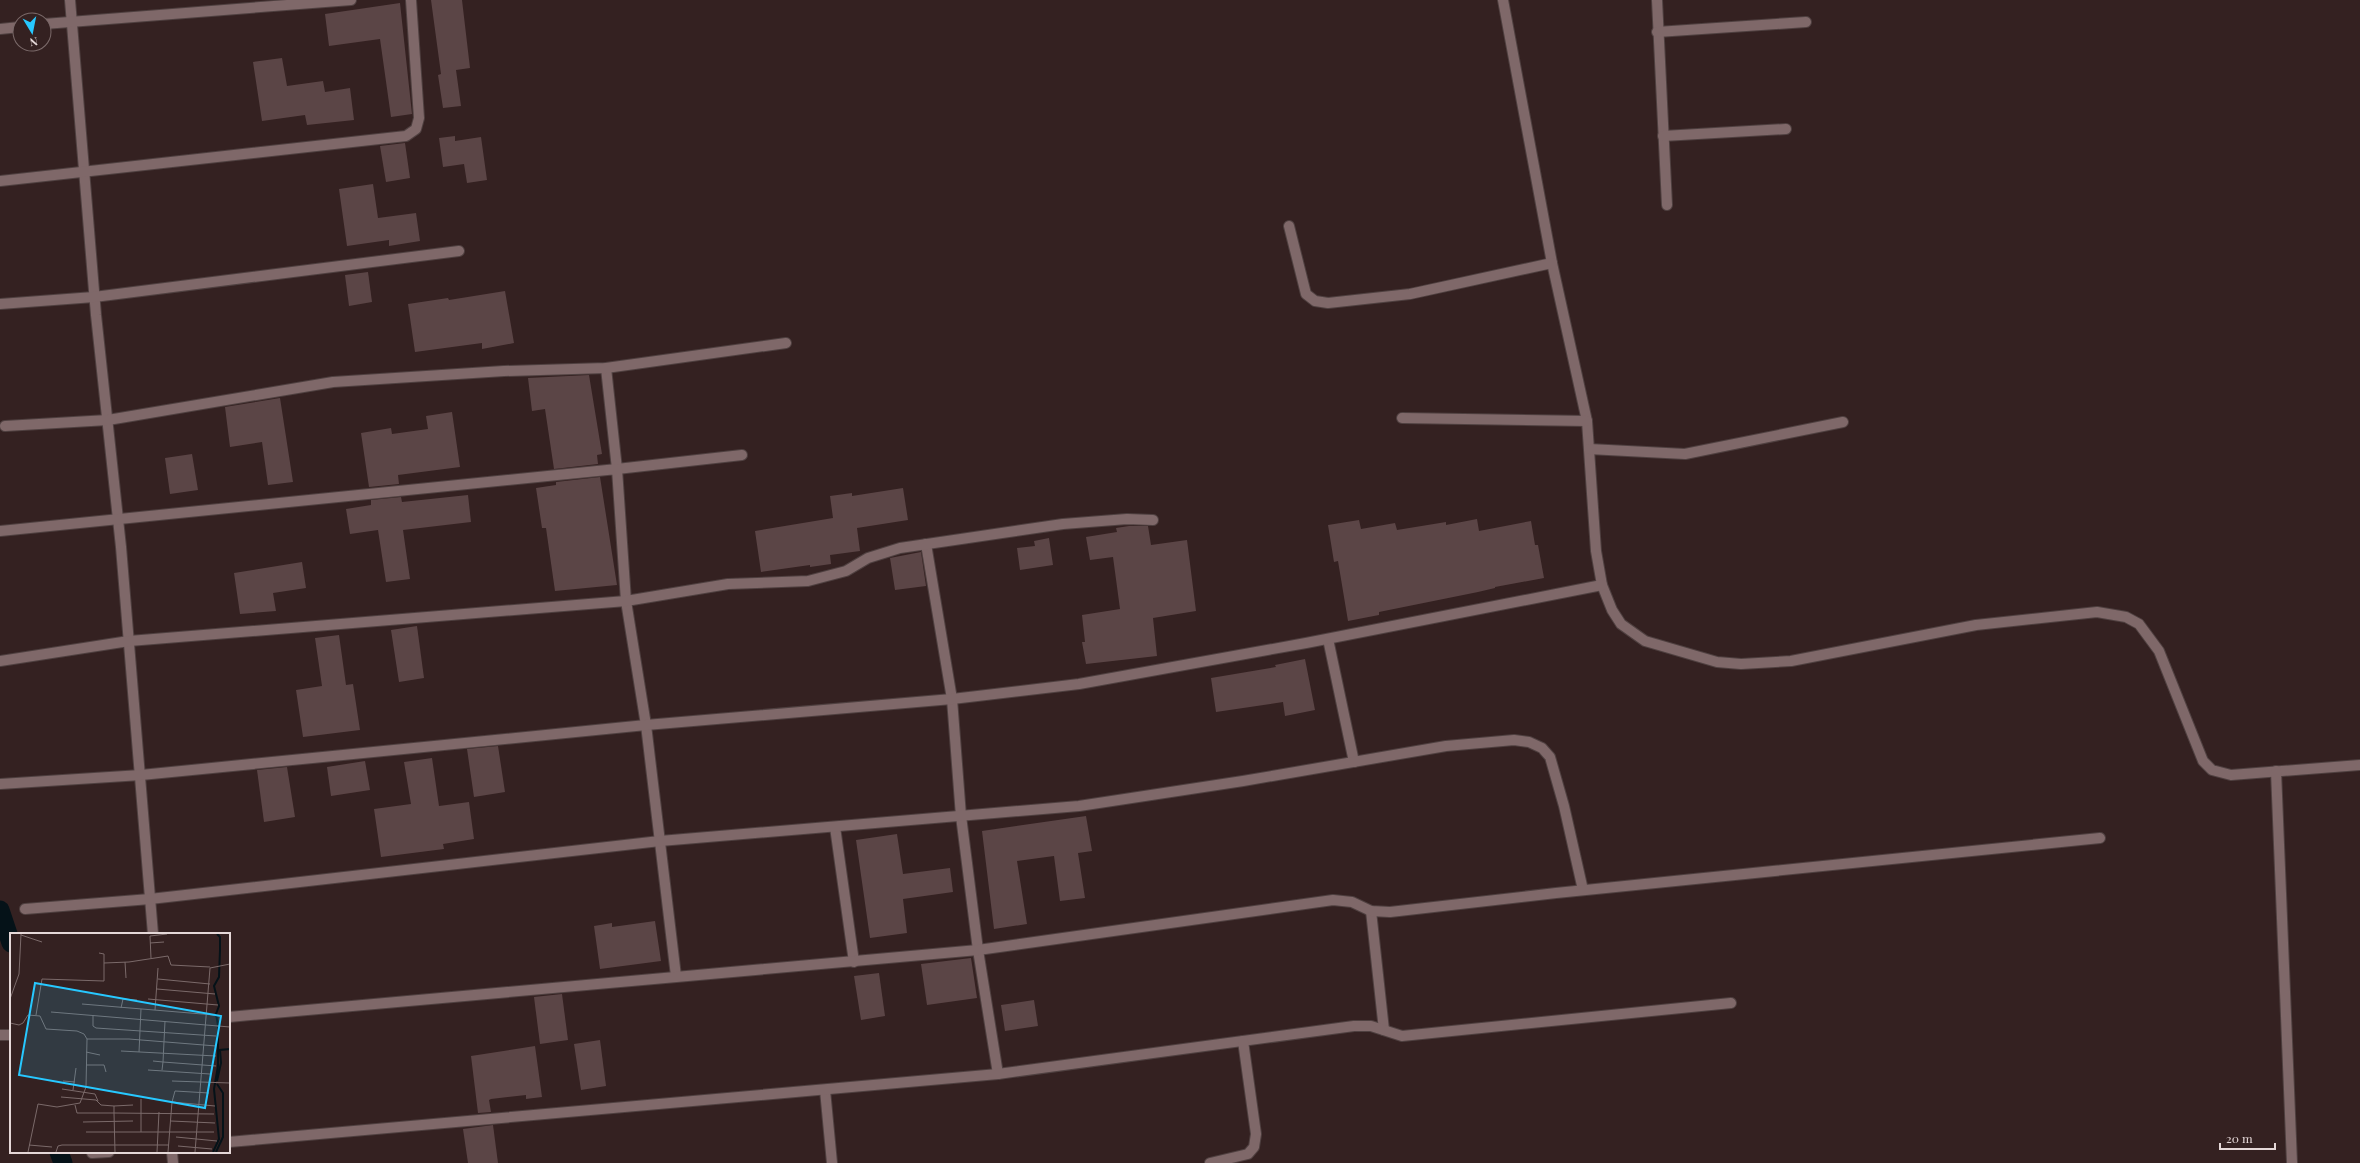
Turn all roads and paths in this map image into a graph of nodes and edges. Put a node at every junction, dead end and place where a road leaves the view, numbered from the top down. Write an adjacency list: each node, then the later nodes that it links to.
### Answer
1 (70, 0): 6 (street)
2 (351, 0): 6 (street)
3 (411, 0): 14 (street)
4 (1503, 0): 19 (street)
5 (1657, 0): 11 (street)
6 (72, 21): 8 (street); 14 (street)
7 (1806, 22): 11 (street)
8 (52, 23)
9 (12, 28): 10 (street)
10 (0, 29)
11 (1658, 32): 13 (street)
12 (1786, 129): 13 (street)
13 (1663, 136): 16 (street)
14 (85, 172): 15 (street); 20 (street)
15 (0, 181)
16 (1667, 205)
17 (1289, 226): 19 (street)
18 (459, 251): 20 (street)
19 (1552, 263): 26 (street)
20 (94, 297): 21 (street); 25 (street)
21 (0, 304)
22 (786, 343): 23 (street)
23 (606, 368): 25 (street); 31 (street)
24 (1402, 418): 26 (street)
25 (108, 420): 28 (street); 32 (street)
26 (1587, 421): 29 (street)
27 (1843, 422): 29 (street)
28 (5, 426)
29 (1589, 449): 36 (street)
30 (742, 455): 31 (street)
31 (617, 468): 32 (street); 37 (street)
32 (118, 520): 34 (street); 39 (street)
33 (1153, 520): 35 (street)
34 (0, 531)
35 (926, 544): 37 (street); 41 (street)
36 (1602, 585): 38 (street); 45 (street)
37 (626, 601): 39 (street); 42 (street)
38 (1328, 639): 41 (street); 43 (street)
39 (129, 641): 40 (street); 46 (street)
40 (0, 661)
41 (952, 699): 42 (street); 48 (street)
42 (646, 725): 46 (street); 51 (street)
43 (1354, 762): 48 (street); 52 (street)
44 (2360, 765): 45 (street)
45 (2276, 772): 71 (street)
46 (140, 775): 47 (street); 53 (street)
47 (0, 784)
48 (961, 816): 49 (street); 57 (street)
49 (835, 827): 51 (street); 58 (street)
50 (2100, 838): 52 (street)
51 (660, 842): 53 (street); 59 (street)
52 (1583, 890): 55 (street)
53 (150, 899): 54 (street); 56 (street)
54 (25, 909)
55 (1371, 911): 57 (street); 62 (street)
56 (153, 933)
57 (978, 950): 58 (street); 64 (street)
58 (854, 962): 59 (street)
59 (676, 976): 61 (street)
60 (1731, 1003): 62 (street)
61 (230, 1017)
62 (1384, 1030): 63 (street)
63 (1242, 1042): 64 (street); 70 (street)
64 (998, 1074): 65 (street)
65 (825, 1090): 66 (street); 69 (street)
66 (230, 1142)
67 (172, 1153): 68 (street)
68 (173, 1163)
69 (832, 1163)
70 (1210, 1163)
71 (2292, 1163)

